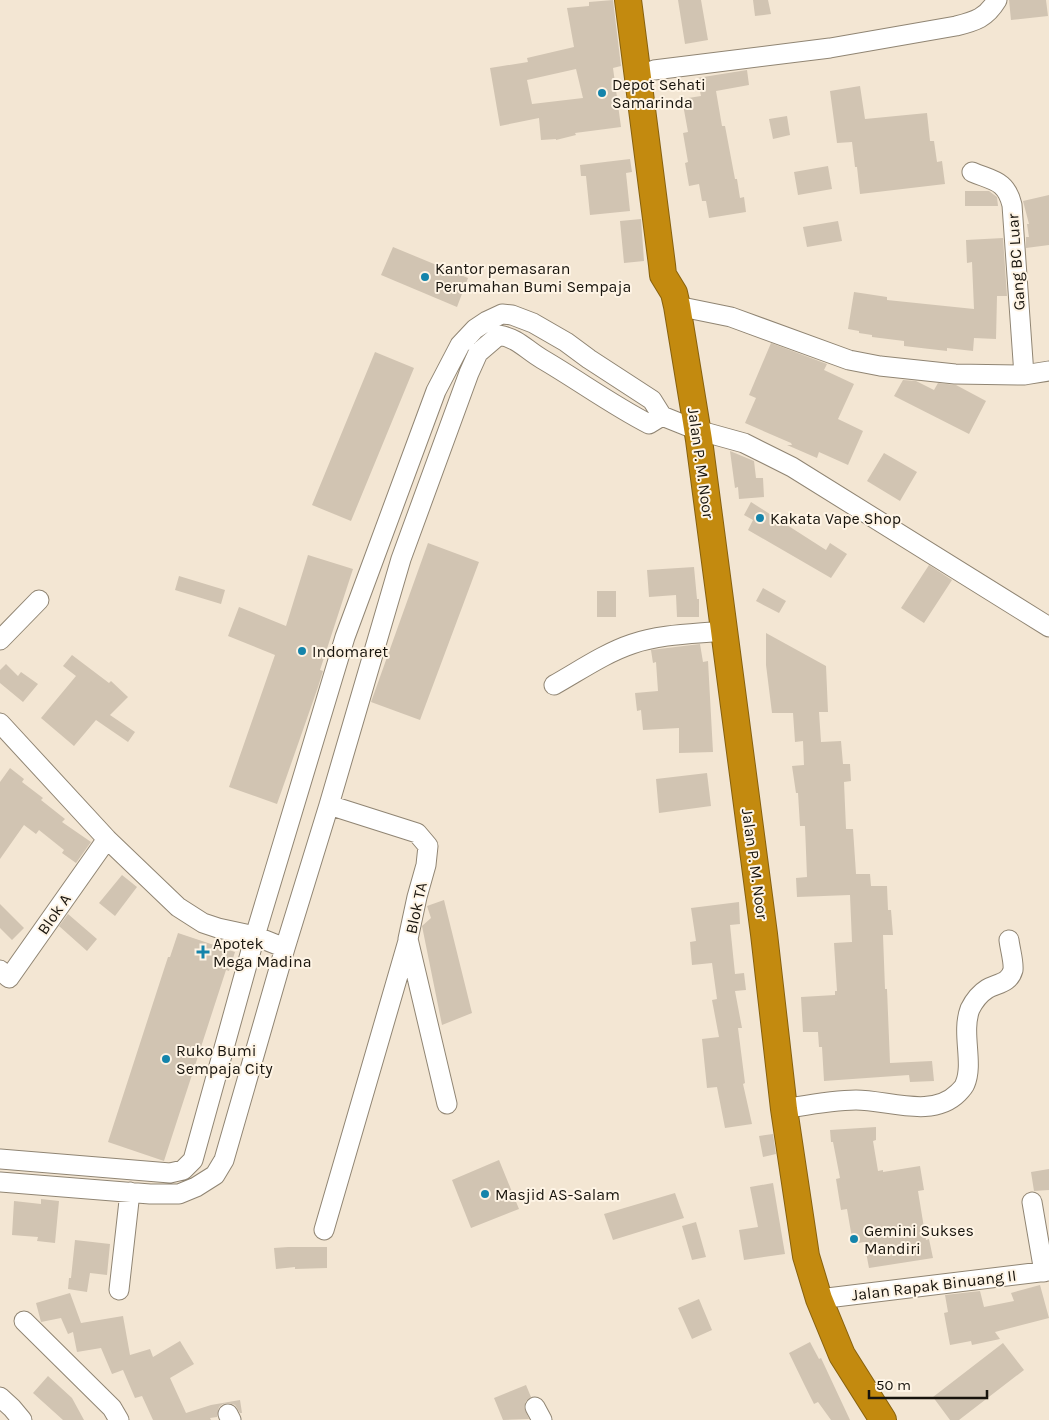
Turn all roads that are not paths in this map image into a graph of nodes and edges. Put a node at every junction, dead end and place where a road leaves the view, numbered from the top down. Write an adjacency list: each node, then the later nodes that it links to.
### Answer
1 (628, 0): 4 (highway, Jalan P. M. Noor)
2 (646, 0): 4 (highway, Jalan P. M. Noor)
3 (997, 0): 5 (street)
4 (641, 32): 5 (highway, Jalan P. M. Noor); 7 (highway, Jalan P. M. Noor)
5 (654, 70): 7 (highway, Jalan P. M. Noor)
6 (972, 172): 10 (street, Gang BC Luar)
7 (675, 300): 10 (street); 12 (highway, Jalan P. M. Noor)
8 (493, 328): 11 (street); 11 (street); 19 (street); 21 (street)
9 (1049, 371): 10 (street)
10 (1024, 375)
11 (662, 416): 12 (street)
12 (697, 430): 14 (street); 15 (highway, Jalan P. M. Noor)
13 (39, 600): 16 (street)
14 (1049, 627)
15 (724, 632): 17 (street); 27 (highway, Jalan P. M. Noor)
16 (0, 640)
17 (554, 685)
18 (0, 723): 20 (street)
19 (329, 805): 22 (street, Blok TA); 24 (street)
20 (107, 839): 21 (street); 25 (street, Blok A)
21 (255, 936): 24 (street); 28 (street)
22 (408, 939): 26 (street, Blok TA); 32 (street)
23 (1009, 940): 27 (street)
24 (285, 948): 30 (street)
25 (0, 970)
26 (447, 1104)
27 (784, 1109): 35 (highway, Jalan P. M. Noor)
28 (0, 1159)
29 (0, 1182): 30 (street)
30 (130, 1192): 34 (street)
31 (1032, 1202): 33 (street)
32 (324, 1230)
33 (1047, 1271): 35 (street, Jalan Rapak Binuang II)
34 (119, 1290)
35 (819, 1298): 40 (highway, Jalan P. M. Noor)
36 (24, 1321): 39 (street)
37 (0, 1397): 38 (street)
38 (22, 1420)
39 (119, 1420)
40 (883, 1420)

